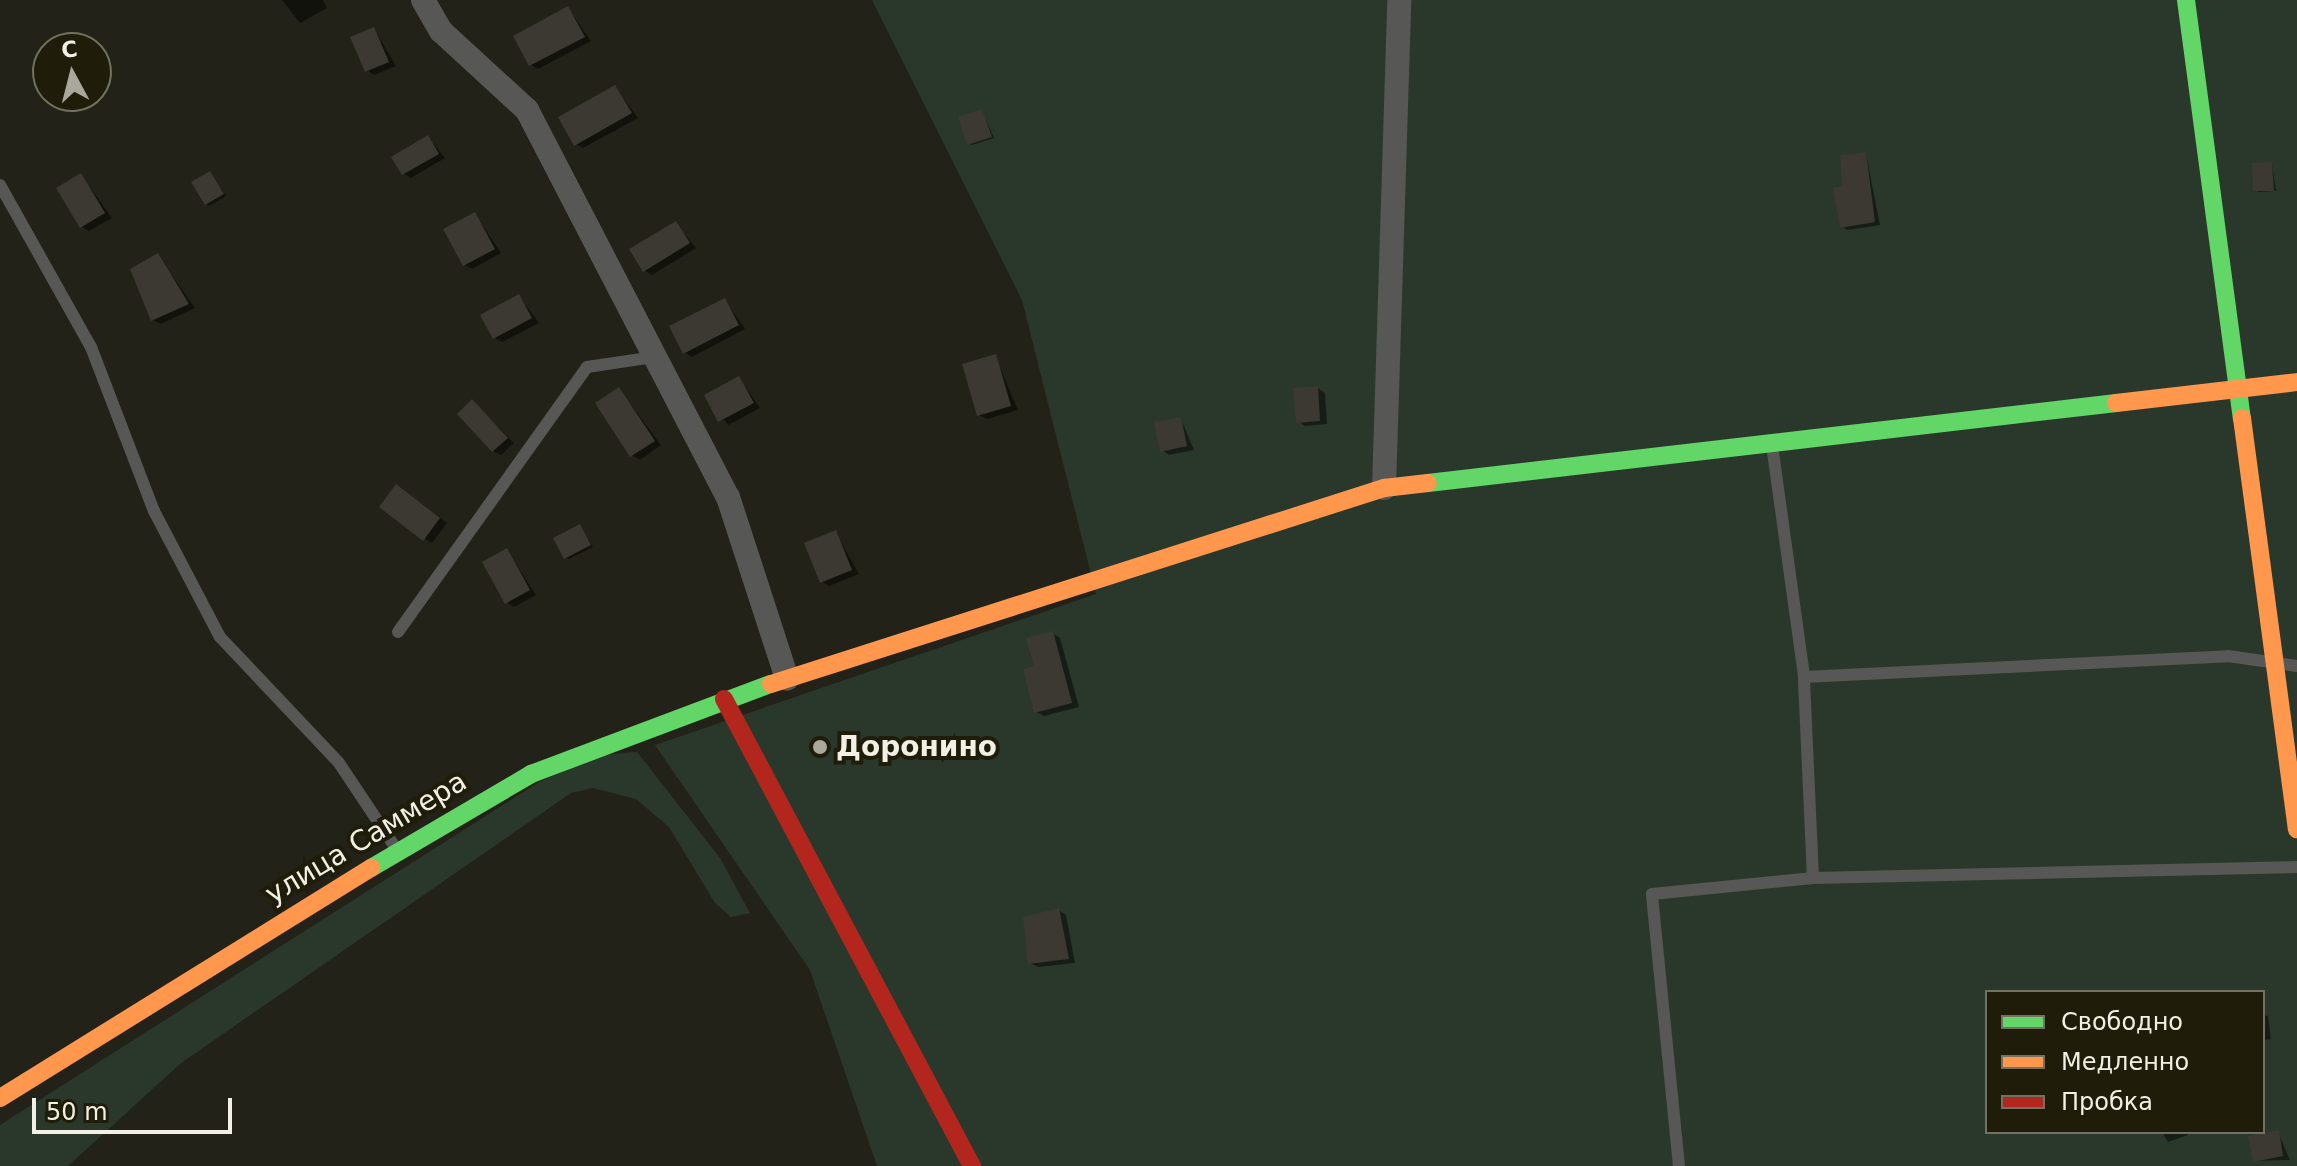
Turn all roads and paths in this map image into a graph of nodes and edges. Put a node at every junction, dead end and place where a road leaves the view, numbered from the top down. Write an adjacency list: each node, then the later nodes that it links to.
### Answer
1 (423, 0): 5 (street)
2 (1399, 0): 9 (street)
3 (2186, 0): 7 (street)
4 (0, 185): 17 (lane)
5 (655, 357): 10 (lane); 14 (street)
6 (2297, 382): 7 (street, улица Саммера)
7 (2241, 388): 8 (street, улица Саммера); 11 (street)
8 (1772, 445): 9 (street, улица Саммера); 13 (lane)
9 (1384, 488): 14 (street, улица Саммера)
10 (398, 632)
11 (2276, 664): 12 (lane); 13 (lane); 16 (street)
12 (2297, 666)
13 (1804, 677): 19 (lane)
14 (787, 679): 15 (street, улица Саммера)
15 (724, 699): 17 (street, улица Саммера); 21 (street)
16 (2297, 829)
17 (397, 850): 20 (street, улица Саммера)
18 (2297, 867): 19 (lane)
19 (1813, 878): 22 (lane)
20 (0, 1098)
21 (972, 1166)
22 (1679, 1166)

